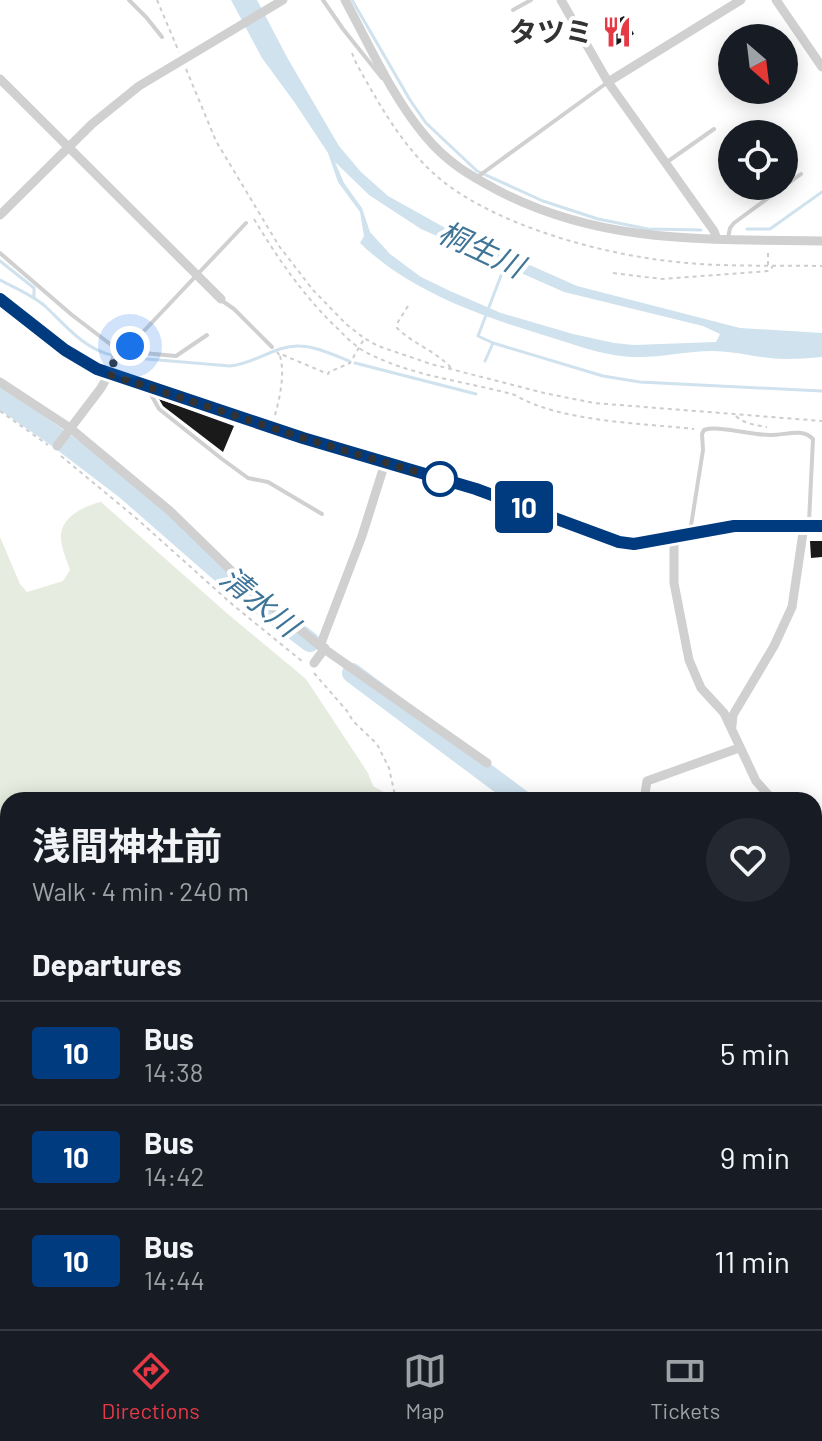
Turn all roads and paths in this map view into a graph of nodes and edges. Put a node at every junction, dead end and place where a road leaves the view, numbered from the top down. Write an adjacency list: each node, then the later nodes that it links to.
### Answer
1 (129, 0): 11 (lane)
2 (157, 0): 14 (path)
3 (283, 0): 14 (street)
4 (323, 0): 18 (lane)
5 (345, 0): 18 (street)
6 (531, 0): 10 (lane)
7 (561, 0): 17 (street)
8 (741, 0): 17 (street)
9 (776, 0): 13 (street)
10 (513, 10)
11 (162, 37)
12 (352, 52): 32 (path)
13 (818, 53): 15 (street)
14 (183, 58): 20 (street); 41 (path)
15 (822, 67)
16 (0, 79): 20 (street)
17 (608, 82): 21 (street); 23 (lane)
18 (391, 84): 23 (street)
19 (714, 129): 21 (lane)
20 (69, 148): 24 (street); 36 (street)
21 (665, 163): 27 (street)
22 (801, 174): 28 (lane)
23 (478, 175): 27 (street)
24 (0, 215)
25 (254, 219): 43 (path)
26 (246, 223): 36 (lane)
27 (717, 239): 28 (street)
28 (728, 240): 29 (street)
29 (822, 241)
30 (768, 246): 32 (path)
31 (0, 253): 44 (lane)
32 (768, 265): 33 (path)
33 (774, 265): 34 (path); 35 (path)
34 (822, 266)
35 (613, 273)
36 (196, 276): 38 (street); 44 (lane)
37 (0, 299): 47 (main road)
38 (221, 299): 42 (lane)
39 (408, 306): 46 (path)
40 (207, 335): 44 (lane)
41 (364, 338): 43 (path); 46 (path)
42 (272, 347): 45 (path)
43 (359, 348): 45 (path); 56 (path)
44 (122, 350): 47 (street)
45 (280, 356): 54 (path)
46 (452, 369): 51 (path)
47 (109, 374): 49 (main road); 55 (street)
48 (0, 382): 55 (street)
49 (147, 386): 54 (main road); 59 (lane)
50 (0, 411): 68 (path)
51 (735, 415): 52 (path); 53 (path)
52 (822, 421)
53 (765, 426)
54 (272, 428): 58 (main road)
55 (68, 430): 57 (street); 63 (street)
56 (704, 430): 60 (lane); 61 (lane)
57 (57, 446)
58 (385, 463): 62 (main road); 63 (street)
59 (322, 514)
60 (811, 526): 61 (main road); 65 (street)
61 (690, 534): 62 (main road)
62 (674, 537): 65 (street)
63 (322, 647): 64 (street); 67 (street)
64 (314, 663)
65 (731, 729): 66 (street)
66 (739, 748): 69 (street); 70 (street)
67 (487, 763)
68 (394, 792)
69 (645, 792)
70 (766, 792)

